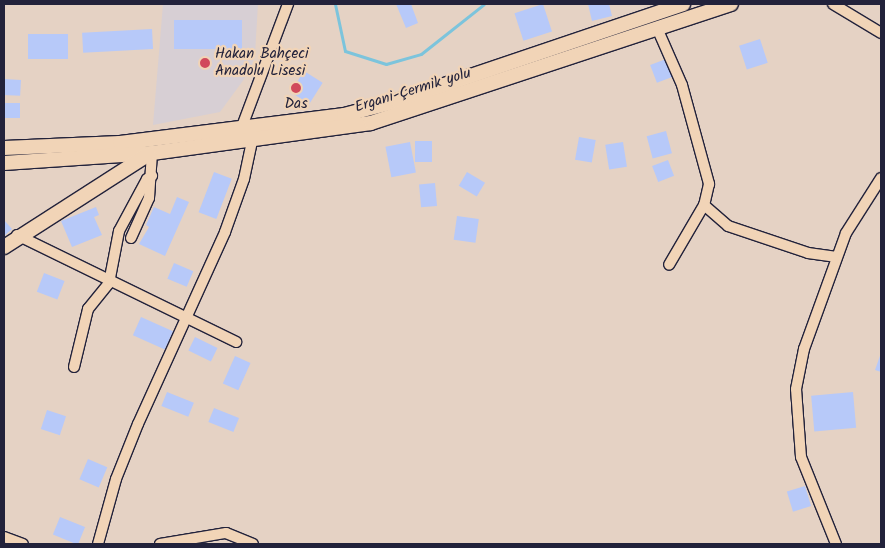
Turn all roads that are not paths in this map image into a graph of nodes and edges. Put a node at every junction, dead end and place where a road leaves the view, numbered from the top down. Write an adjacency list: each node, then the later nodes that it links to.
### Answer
1 (288, 4): 7 (street)
2 (683, 4): 7 (main road, Ergani-Çermik yolu)
3 (731, 4): 5 (main road, Ergani-Çermik yolu)
4 (833, 4): 6 (street)
5 (657, 28): 8 (main road, Ergani-Çermik yolu); 14 (street)
6 (881, 34)
7 (241, 130): 9 (main road, Ergani-Çermik yolu)
8 (252, 140): 10 (main road, Ergani-Çermik yolu); 21 (street)
9 (4, 148)
10 (152, 153): 11 (main road, Ergani-Çermik yolu); 12 (street); 15 (main road)
11 (4, 162)
12 (152, 176): 16 (street); 20 (street)
13 (881, 178): 18 (street)
14 (704, 206): 18 (street); 19 (street)
15 (17, 236): 17 (main road); 20 (street)
16 (131, 238)
17 (4, 246)
18 (837, 257): 29 (street)
19 (669, 265)
20 (109, 283): 21 (street); 23 (street)
21 (186, 319): 22 (street); 26 (street)
22 (236, 342)
23 (74, 367)
24 (4, 537): 25 (street)
25 (23, 544)
26 (98, 544)
27 (160, 544): 28 (street)
28 (253, 544)
29 (836, 544)

